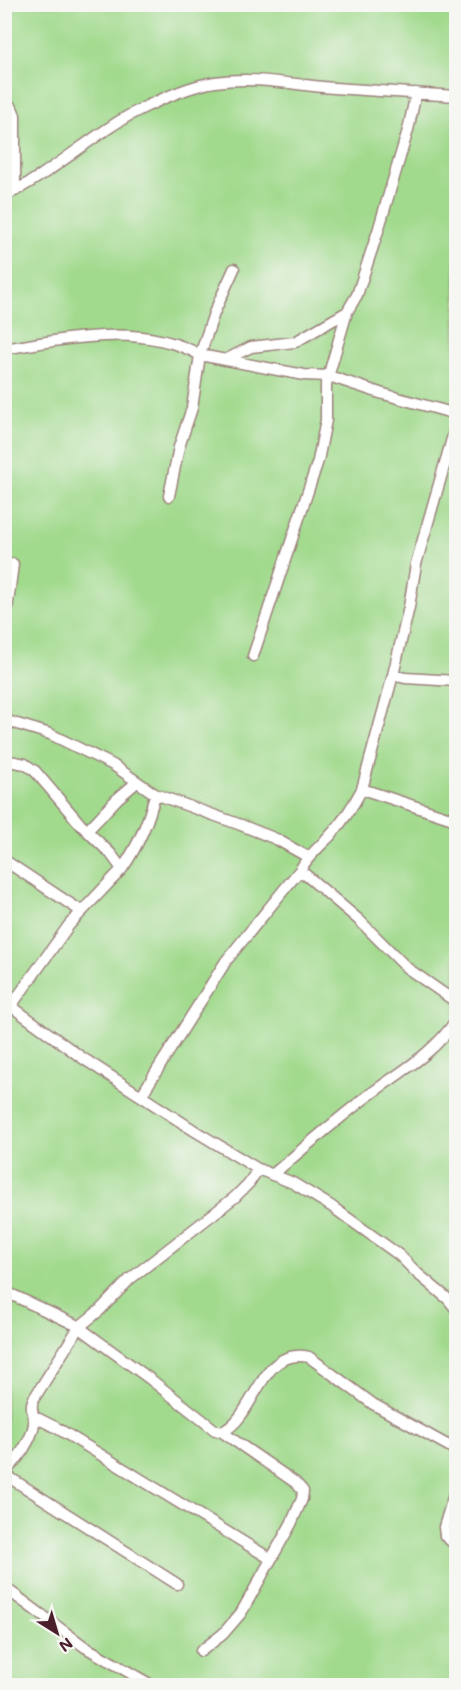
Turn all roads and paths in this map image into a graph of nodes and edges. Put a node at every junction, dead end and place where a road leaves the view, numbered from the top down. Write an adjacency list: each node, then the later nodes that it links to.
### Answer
1 (416, 93): 2 (street); 4 (street); 6 (street)
2 (456, 96)
3 (4, 100): 4 (street)
4 (10, 194)
5 (234, 269): 8 (street)
6 (347, 312): 9 (street); 10 (street)
7 (4, 349): 8 (street)
8 (200, 355): 9 (street); 13 (street)
9 (225, 360): 10 (street)
10 (329, 376): 11 (street); 16 (street)
11 (456, 414)
12 (456, 425): 17 (street)
13 (169, 496)
14 (13, 564): 15 (street)
15 (4, 633)
16 (253, 656)
17 (393, 675): 18 (street); 22 (street)
18 (456, 681)
19 (4, 720): 21 (street)
20 (4, 760): 25 (street)
21 (137, 782): 23 (street); 25 (street)
22 (362, 789): 24 (street); 26 (street)
23 (155, 794): 26 (street); 28 (street)
24 (456, 820)
25 (87, 831): 28 (street)
26 (308, 857): 29 (street)
27 (4, 861): 30 (street)
28 (123, 869): 30 (street)
29 (300, 870): 31 (street); 34 (street)
30 (81, 911): 32 (street)
31 (456, 1002)
32 (8, 1003): 34 (street)
33 (456, 1021): 36 (street)
34 (141, 1096): 35 (street)
35 (258, 1168): 36 (street); 39 (street)
36 (272, 1175): 38 (street)
37 (4, 1291): 39 (street)
38 (456, 1310)
39 (79, 1328): 40 (street); 41 (street)
40 (33, 1416): 43 (street); 46 (street)
41 (222, 1432): 42 (street); 46 (street)
42 (456, 1450)
43 (4, 1473): 47 (street)
44 (456, 1488): 45 (street)
45 (456, 1545)
46 (271, 1559): 49 (street)
47 (177, 1584)
48 (4, 1587): 50 (street)
49 (201, 1651)
50 (153, 1686)

